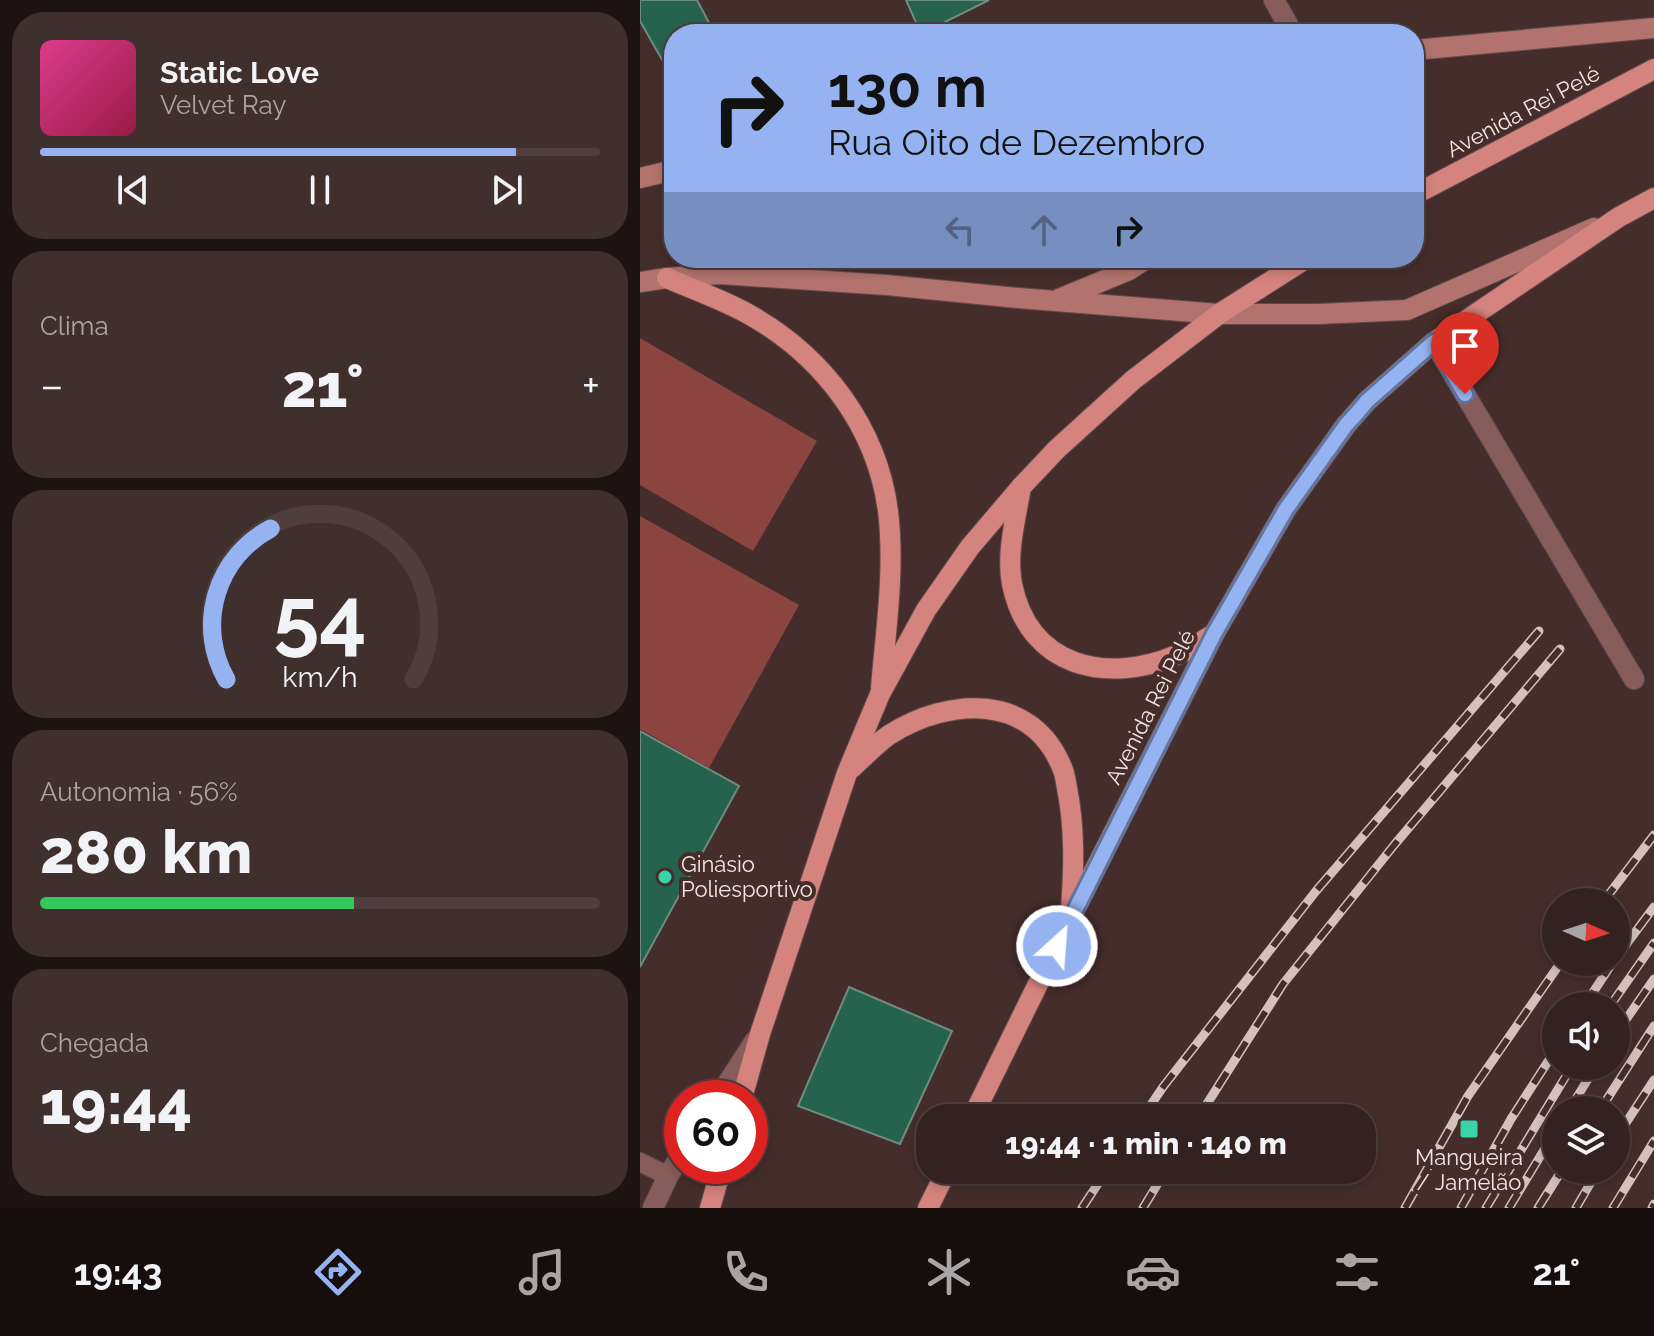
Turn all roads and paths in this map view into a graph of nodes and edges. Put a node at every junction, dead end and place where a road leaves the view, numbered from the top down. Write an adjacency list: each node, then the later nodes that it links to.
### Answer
1 (1274, 0): 2 (street)
2 (1287, 24)
3 (1654, 28): 4 (main road)
4 (1424, 49)
5 (1654, 69): 8 (main road, Avenida Rei Pelé)
6 (664, 172): 7 (main road)
7 (640, 178)
8 (1424, 190)
9 (1654, 198): 10 (main road, Avenida Rei Pelé)
10 (1619, 217): 16 (main road); 17 (main road, Avenida Rei Pelé)
11 (1125, 268): 15 (main road)
12 (1291, 268): 16 (main road)
13 (667, 278): 14 (main road); 15 (main road); 21 (main road)
14 (640, 282)
15 (1052, 301): 16 (main road)
16 (1219, 314): 18 (main road)
17 (1434, 342): 19 (main road, Avenida Rei Pelé); 20 (street)
18 (1021, 487): 19 (main road); 21 (main road)
19 (1214, 634): 23 (main road, Avenida Rei Pelé)
20 (1634, 679)
21 (880, 694): 22 (main road)
22 (847, 773): 23 (main road); 24 (main road)
23 (1071, 917): 27 (main road, Avenida Rei Pelé)
24 (760, 1034): 25 (street); 26 (main road)
25 (730, 1080)
26 (747, 1080)
27 (979, 1104)
28 (640, 1162): 29 (lane)
29 (664, 1174)
30 (664, 1184): 33 (street)
31 (717, 1184): 34 (main road)
32 (940, 1184): 35 (main road)
33 (653, 1208)
34 (710, 1208)
35 (928, 1208)

